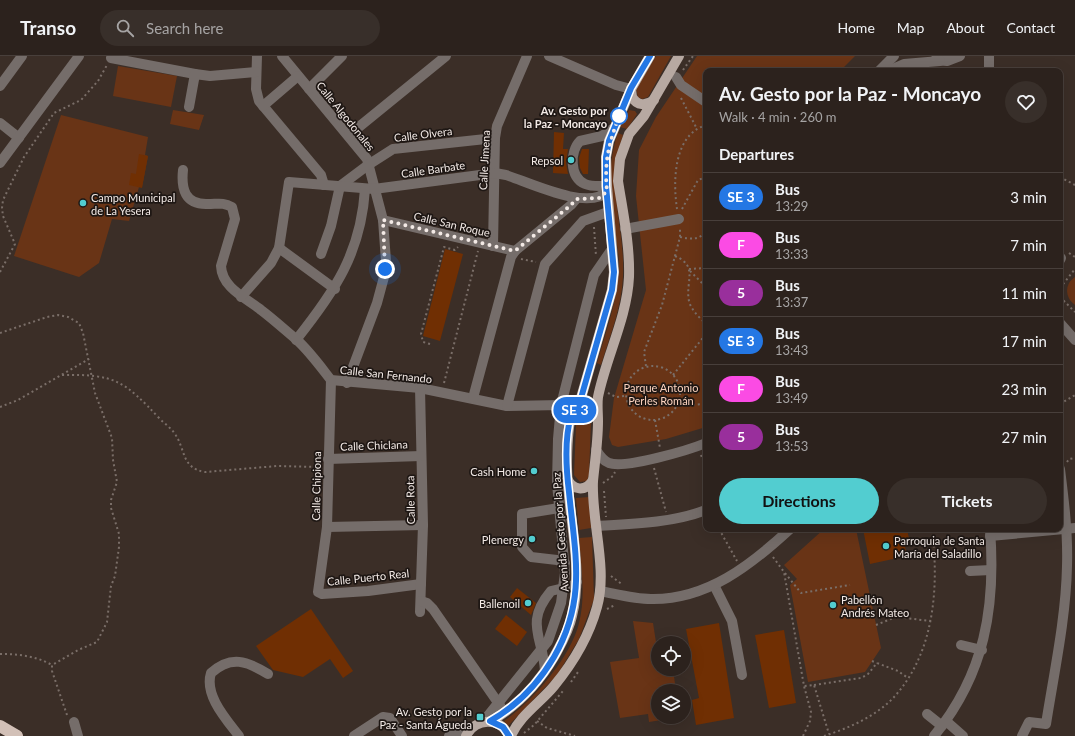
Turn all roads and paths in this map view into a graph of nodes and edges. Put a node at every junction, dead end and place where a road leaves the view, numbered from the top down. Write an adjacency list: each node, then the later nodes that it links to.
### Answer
1 (22, 56): 26 (street)
2 (79, 56): 38 (street)
3 (256, 56): 22 (street)
4 (282, 56): 24 (street, Calle Algodonales)
5 (342, 56): 28 (street)
6 (446, 56): 37 (street)
7 (527, 56): 39 (street, Calle Jimena)
8 (549, 56): 27 (street)
9 (650, 56): 27 (main road, Avenida Gesto por la Paz)
10 (678, 56): 29 (main road)
11 (693, 56): 25 (path)
12 (894, 56): 19 (street)
13 (925, 56): 18 (street)
14 (965, 56): 17 (street)
15 (989, 56): 21 (street)
16 (111, 58): 23 (street); 70 (path)
17 (957, 58): 18 (street)
18 (940, 61): 20 (street)
19 (882, 68)
20 (895, 68)
21 (989, 68)
22 (256, 72): 23 (street); 31 (street)
23 (195, 74): 32 (street)
24 (298, 76): 28 (street, Calle Algodonales); 31 (street)
25 (679, 81): 30 (street); 36 (path)
26 (0, 86)
27 (631, 88): 29 (main road); 35 (main road, Avenida Gesto por la Paz)
28 (310, 89): 37 (street, Calle Algodonales)
29 (654, 100): 55 (main road)
30 (703, 100)
31 (263, 106): 46 (street)
32 (189, 107)
33 (0, 123): 38 (street)
34 (703, 126): 36 (path)
35 (614, 128): 50 (main road, Avenida Gesto por la Paz); 50 (street)
36 (697, 129): 53 (path)
37 (349, 135): 41 (street, Calle Algodonales)
38 (19, 138): 40 (street)
39 (495, 138): 41 (street, Calle Olvera); 43 (street, Calle Jimena)
40 (0, 163)
41 (368, 164): 48 (street, Calle Olvera); 49 (street, Calle Algodonales)
42 (183, 170): 74 (street, Calle San Fernando)
43 (495, 173): 49 (street, Calle Barbate); 51 (street, Calle Barbate); 60 (street, Calle Jimena)
44 (703, 178): 53 (path)
45 (1063, 179): 47 (path)
46 (324, 185): 48 (street, Calle Barbate); 61 (street, Calle Barbate)
47 (1075, 185)
48 (340, 186): 49 (street, Calle Barbate); 63 (street)
49 (369, 189): 54 (street, Calle Algodonales); 73 (street)
50 (607, 189): 51 (street, Calle Barbate); 52 (main road, Avenida Gesto por la Paz)
51 (576, 199): 64 (street)
52 (608, 212): 62 (main road, Avenida Gesto por la Paz); 66 (street)
53 (679, 218): 55 (street); 57 (path)
54 (383, 220): 58 (street, Calle San Roque); 90 (street, Calle Algodonales)
55 (625, 229): 104 (main road)
56 (703, 236): 57 (path)
57 (680, 237): 65 (path)
58 (466, 240): 59 (street, Calle San Roque); 83 (path)
59 (480, 243): 60 (street, Calle San Roque); 93 (path)
60 (493, 246): 64 (street, Calle San Roque)
61 (279, 248): 73 (street); 74 (street)
62 (612, 249): 100 (street); 103 (main road, Avenida Gesto por la Paz)
63 (321, 254)
64 (513, 254): 66 (path); 96 (street)
65 (675, 256): 69 (path); 85 (path)
66 (545, 264): 102 (street)
67 (703, 268): 69 (path)
68 (1075, 269): 72 (path)
69 (690, 270): 71 (path); 77 (path)
70 (0, 272)
71 (703, 284)
72 (1063, 284)
73 (335, 289): 81 (street)
74 (241, 297): 81 (street, Calle San Fernando)
75 (1063, 300): 76 (path)
76 (1075, 312)
77 (703, 321)
78 (1063, 326): 82 (street)
79 (0, 333): 84 (path)
80 (703, 338): 88 (path)
81 (296, 340): 89 (street, Calle San Fernando)
82 (1075, 340)
83 (430, 344)
84 (89, 359): 86 (path); 87 (path)
85 (646, 366): 88 (path); 94 (path)
86 (92, 374): 87 (path); 111 (path); 153 (path)
87 (62, 375): 101 (path)
88 (674, 375): 98 (path)
89 (331, 380): 90 (street, Calle San Fernando); 111 (street, Calle Chipiona)
90 (348, 383): 92 (street, Calle San Fernando)
91 (611, 387): 94 (path)
92 (420, 388): 93 (street, Calle San Fernando); 108 (street, Calle Rota)
93 (442, 392): 96 (street, Calle San Fernando)
94 (625, 396): 105 (path)
95 (1075, 396): 97 (path)
96 (473, 398): 102 (street, Calle San Fernando)
97 (1063, 402)
98 (678, 403): 99 (path); 105 (path)
99 (703, 404)
100 (561, 405): 102 (street, Calle San Fernando); 103 (street, Calle San Fernando); 116 (street)
101 (0, 406)
102 (507, 406)
103 (577, 408): 104 (main road); 114 (main road, Avenida Gesto por la Paz)
104 (597, 416): 107 (main road)
105 (655, 420): 109 (path)
106 (702, 445): 109 (street)
107 (596, 450): 112 (street); 113 (main road)
108 (421, 456): 111 (street, Calle Chiclana); 119 (street, Calle Rota)
109 (662, 457): 110 (street)
110 (651, 459): 112 (street); 118 (path)
111 (328, 463): 121 (street, Calle Chipiona)
112 (612, 464): 113 (street); 120 (path)
113 (594, 477): 114 (main road); 120 (main road)
114 (567, 478): 134 (main road, Avenida Gesto por la Paz)
115 (1063, 485): 122 (street)
116 (559, 508): 128 (street); 128 (street)
117 (703, 511): 118 (street)
118 (668, 519): 120 (street)
119 (423, 525): 121 (street); 135 (street, Calle Rota)
120 (601, 526): 139 (main road)
121 (327, 527): 140 (street, Calle Chipiona)
122 (1071, 528): 183 (street)
123 (720, 532): 129 (path)
124 (787, 532): 127 (street)
125 (932, 532): 145 (path)
126 (990, 532): 130 (street)
127 (767, 549): 129 (street); 133 (path)
128 (564, 563): 138 (street)
129 (742, 568): 136 (street)
130 (991, 570): 131 (street); 149 (street)
131 (970, 571)
132 (607, 572): 141 (path)
133 (784, 572): 137 (path); 160 (path)
134 (577, 582): 138 (street); 155 (main road, Avenida Gesto por la Paz)
135 (421, 584): 140 (street, Calle Puerto Real); 142 (street, Calle Rota)
136 (714, 585): 141 (street); 157 (street)
137 (850, 585)
138 (563, 588): 148 (street); 148 (street)
139 (600, 591): 141 (street); 177 (main road)
140 (318, 592)
141 (624, 595): 143 (path)
142 (421, 601): 144 (street, Calle Rota); 161 (street)
143 (606, 610)
144 (420, 612)
145 (931, 621): 146 (path); 158 (path)
146 (876, 625)
147 (961, 645): 149 (street)
148 (542, 649): 155 (street); 161 (street)
149 (982, 650): 167 (street)
150 (0, 654): 153 (path)
151 (872, 660): 152 (path)
152 (877, 663): 158 (path); 159 (path)
153 (52, 665): 165 (path)
154 (579, 670): 164 (path)
155 (546, 671): 162 (main road, Avenida Gesto por la Paz)
156 (268, 674): 173 (street)
157 (742, 675)
158 (908, 678): 169 (path)
159 (814, 685): 160 (path); 169 (path)
160 (804, 686): 179 (path)
161 (498, 702): 162 (street); 166 (street)
162 (505, 713): 166 (main road, Avenida Gesto por la Paz)
163 (926, 714): 167 (street)
164 (537, 721): 177 (path); 178 (path)
165 (74, 722): 172 (street)
166 (487, 722): 170 (main road, Avenida Gesto por la Paz); 177 (main road)
167 (944, 724): 181 (street); 182 (street)
168 (0, 726): 171 (highway)
169 (829, 734): 180 (path)
170 (466, 735): 176 (street)
171 (16, 736)
172 (78, 736)
173 (239, 736)
174 (354, 736): 175 (street)
175 (402, 736)
176 (449, 736)
177 (513, 736)
178 (575, 736)
179 (803, 736)
180 (824, 736)
181 (934, 736)
182 (963, 736)
183 (1022, 736)

